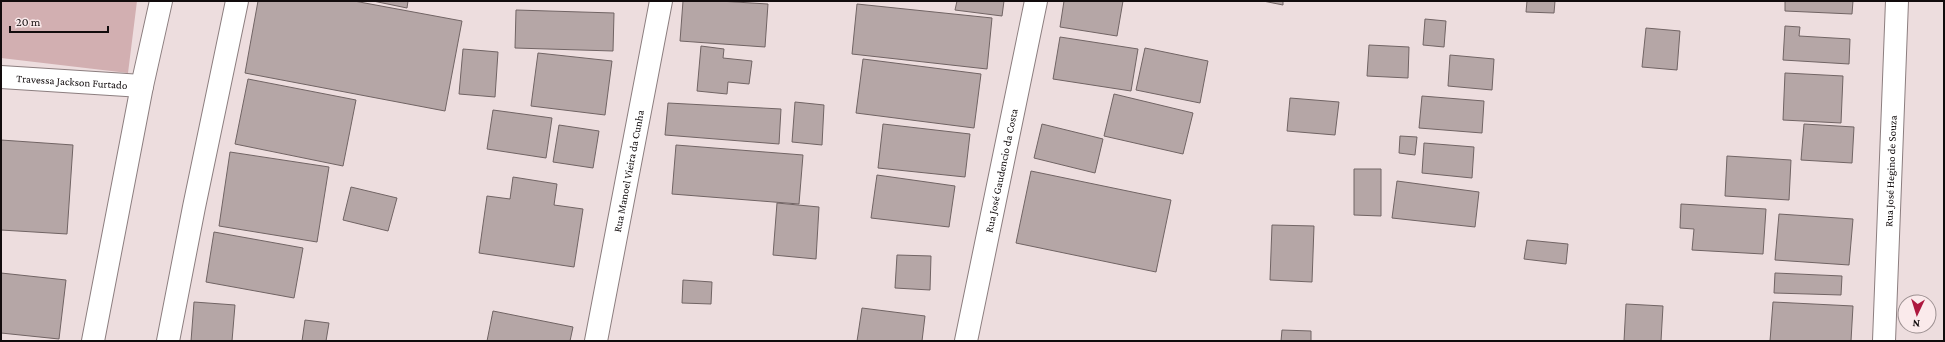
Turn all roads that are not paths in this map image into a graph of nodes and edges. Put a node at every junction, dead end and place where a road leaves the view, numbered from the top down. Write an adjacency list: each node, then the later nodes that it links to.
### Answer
1 (161, 1): 7 (street)
2 (237, 1): 9 (street)
3 (661, 1): 10 (street, Rua Manoel Vieira da Cunha)
4 (1036, 1): 11 (street, Rua José Gaudencio da Costa)
5 (1897, 1): 12 (street, Rua José Hegino de Souza)
6 (1, 76): 7 (street, Travessa Jackson Furtado)
7 (142, 86): 8 (street)
8 (93, 341)
9 (168, 341)
10 (596, 341)
11 (966, 341)
12 (1884, 341)

